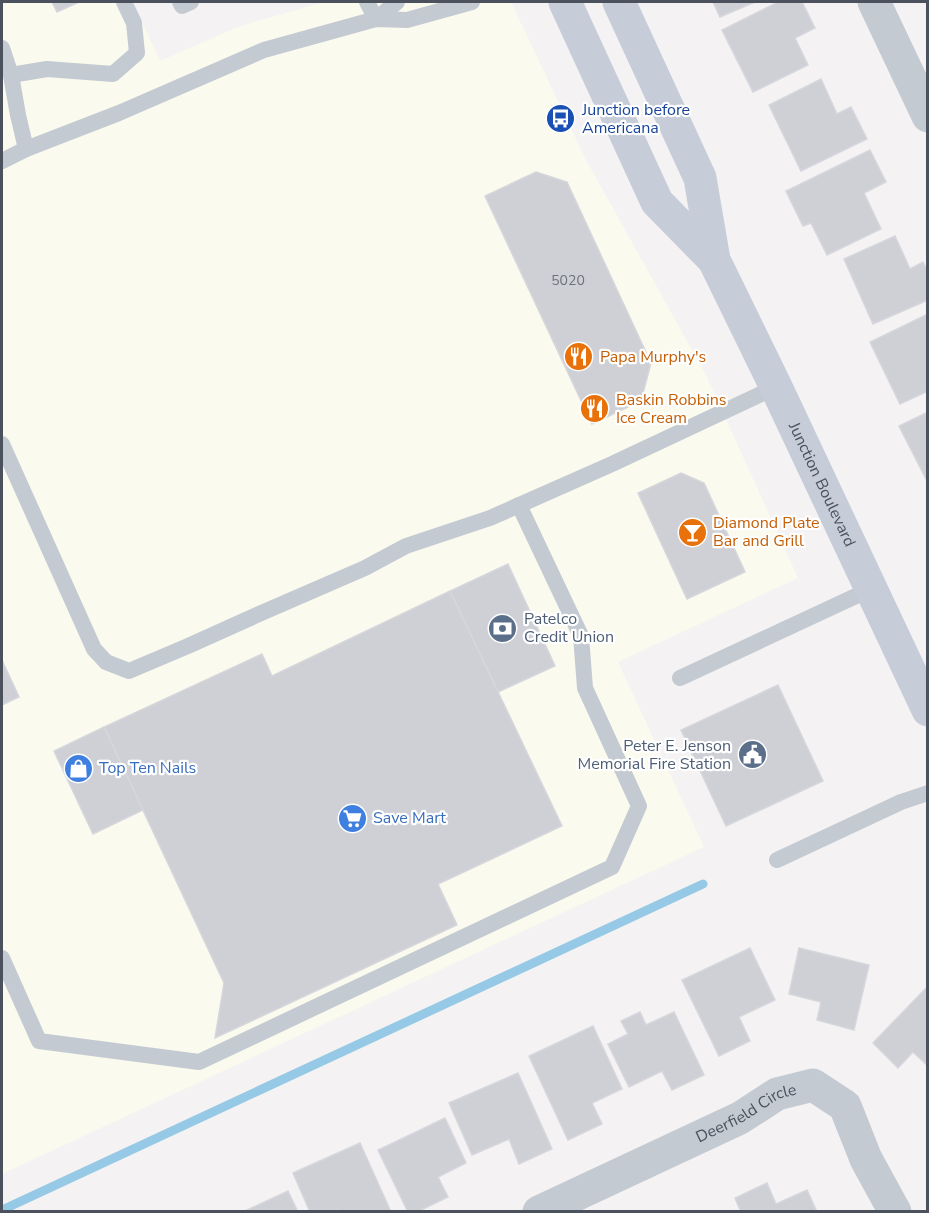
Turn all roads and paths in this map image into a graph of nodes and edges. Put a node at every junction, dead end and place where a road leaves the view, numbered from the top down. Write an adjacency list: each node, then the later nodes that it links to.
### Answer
1 (124, 2): 12 (lane)
2 (180, 2): 3 (lane)
3 (191, 2)
4 (367, 2): 10 (lane)
5 (397, 2): 10 (lane)
6 (472, 2): 10 (lane)
7 (565, 2): 16 (main road, Junction Boulevard)
8 (619, 2): 16 (main road, Junction Boulevard)
9 (874, 2): 13 (street)
10 (376, 19): 14 (lane)
11 (2, 48): 12 (lane)
12 (11, 75): 14 (lane)
13 (927, 116)
14 (26, 149): 15 (lane)
15 (2, 161)
16 (714, 260): 17 (main road, Junction Boulevard)
17 (776, 387): 19 (lane); 20 (main road, Junction Boulevard)
18 (2, 444): 19 (lane)
19 (519, 505): 25 (lane)
20 (871, 589): 21 (lane); 22 (main road, Junction Boulevard)
21 (680, 678)
22 (927, 710)
23 (927, 793): 24 (lane)
24 (777, 860)
25 (2, 958)
26 (539, 1212): 27 (street, Deerfield Circle)
27 (895, 1212)

